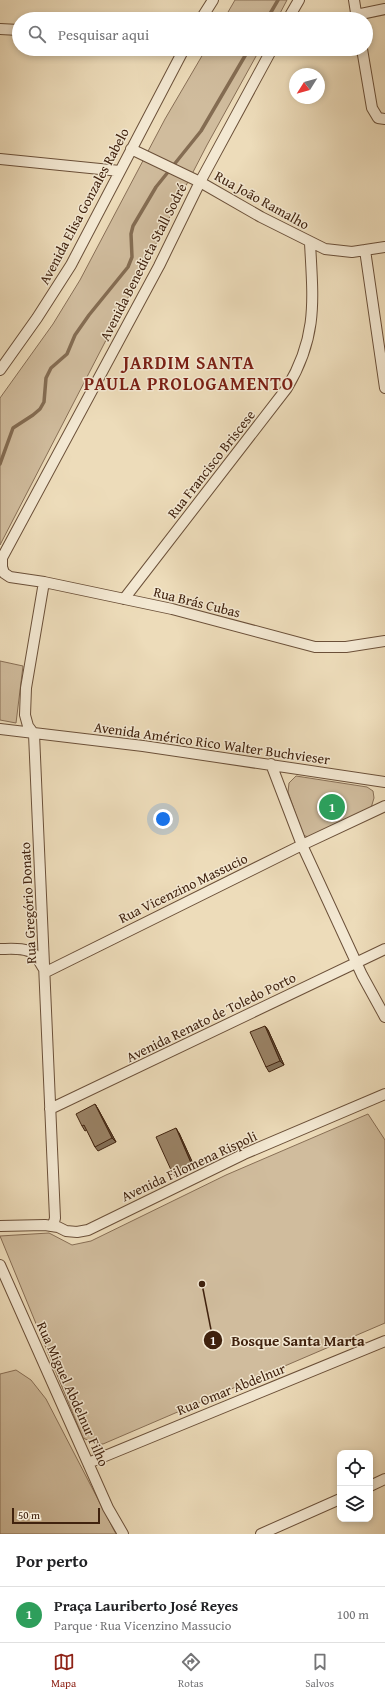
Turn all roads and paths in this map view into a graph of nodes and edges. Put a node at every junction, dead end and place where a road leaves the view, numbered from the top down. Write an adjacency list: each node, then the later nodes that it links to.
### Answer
1 (213, 0): 5 (street)
2 (299, 0): 6 (street)
3 (354, 0): 7 (street)
4 (385, 9): 8 (street)
5 (206, 12)
6 (292, 12)
7 (355, 12)
8 (373, 12)
9 (0, 28): 10 (street)
10 (12, 29)
11 (180, 56): 15 (street, Avenida Elisa Gonzales Rabelo)
12 (268, 56): 18 (street, Avenida Benedicta Stall Sodré)
13 (363, 56): 14 (street)
14 (382, 118)
15 (131, 149): 17 (street, Avenida Elisa Gonzales Rabelo); 18 (street, Rua João Ramalho)
16 (0, 159): 17 (street)
17 (120, 171): 22 (street, Avenida Elisa Gonzales Rabelo)
18 (200, 182): 19 (street, Rua João Ramalho); 24 (street, Avenida Benedicta Stall Sodré)
19 (310, 243): 21 (street, Rua João Ramalho); 26 (street, Rua Francisco Briscese)
20 (385, 247): 21 (street, Rua João Ramalho)
21 (365, 250): 23 (street)
22 (0, 370)
23 (385, 384)
24 (4, 574): 25 (street, Rua Brás Cubas)
25 (44, 582): 26 (street, Rua Brás Cubas); 29 (street, Rua Gregório Donato)
26 (124, 599): 27 (street, Rua Brás Cubas)
27 (385, 641)
28 (0, 730): 29 (street, Avenida Américo Rico Walter Buchvieser)
29 (34, 734): 30 (street, Avenida Américo Rico Walter Buchvieser); 37 (street, Rua Gregório Donato)
30 (271, 764): 31 (street, Avenida Américo Rico Walter Buchvieser); 33 (street)
31 (385, 782)
32 (385, 806): 33 (street, Rua Vicenzino Massucio)
33 (302, 844): 36 (street); 37 (street, Rua Vicenzino Massucio)
34 (385, 949): 36 (street, Avenida Renato de Toledo Porto)
35 (0, 950): 37 (street)
36 (356, 962): 38 (street); 40 (street, Avenida Renato de Toledo Porto)
37 (46, 972): 40 (street, Rua Gregório Donato)
38 (385, 1017)
39 (385, 1094): 42 (street, Avenida Filomena Rispoli)
40 (50, 1109): 42 (street, Rua Gregório Donato)
41 (0, 1226): 42 (street, Avenida Filomena Rispoli)
42 (53, 1226)
43 (0, 1264): 45 (street, Rua Miguel Abdelnur Filho)
44 (385, 1341): 45 (street, Rua Omar Abdelnur)
45 (88, 1463): 49 (street, Rua Miguel Abdelnur Filho)
46 (385, 1479): 47 (street)
47 (373, 1485)
48 (337, 1500): 50 (street)
49 (122, 1534)
50 (260, 1534)

